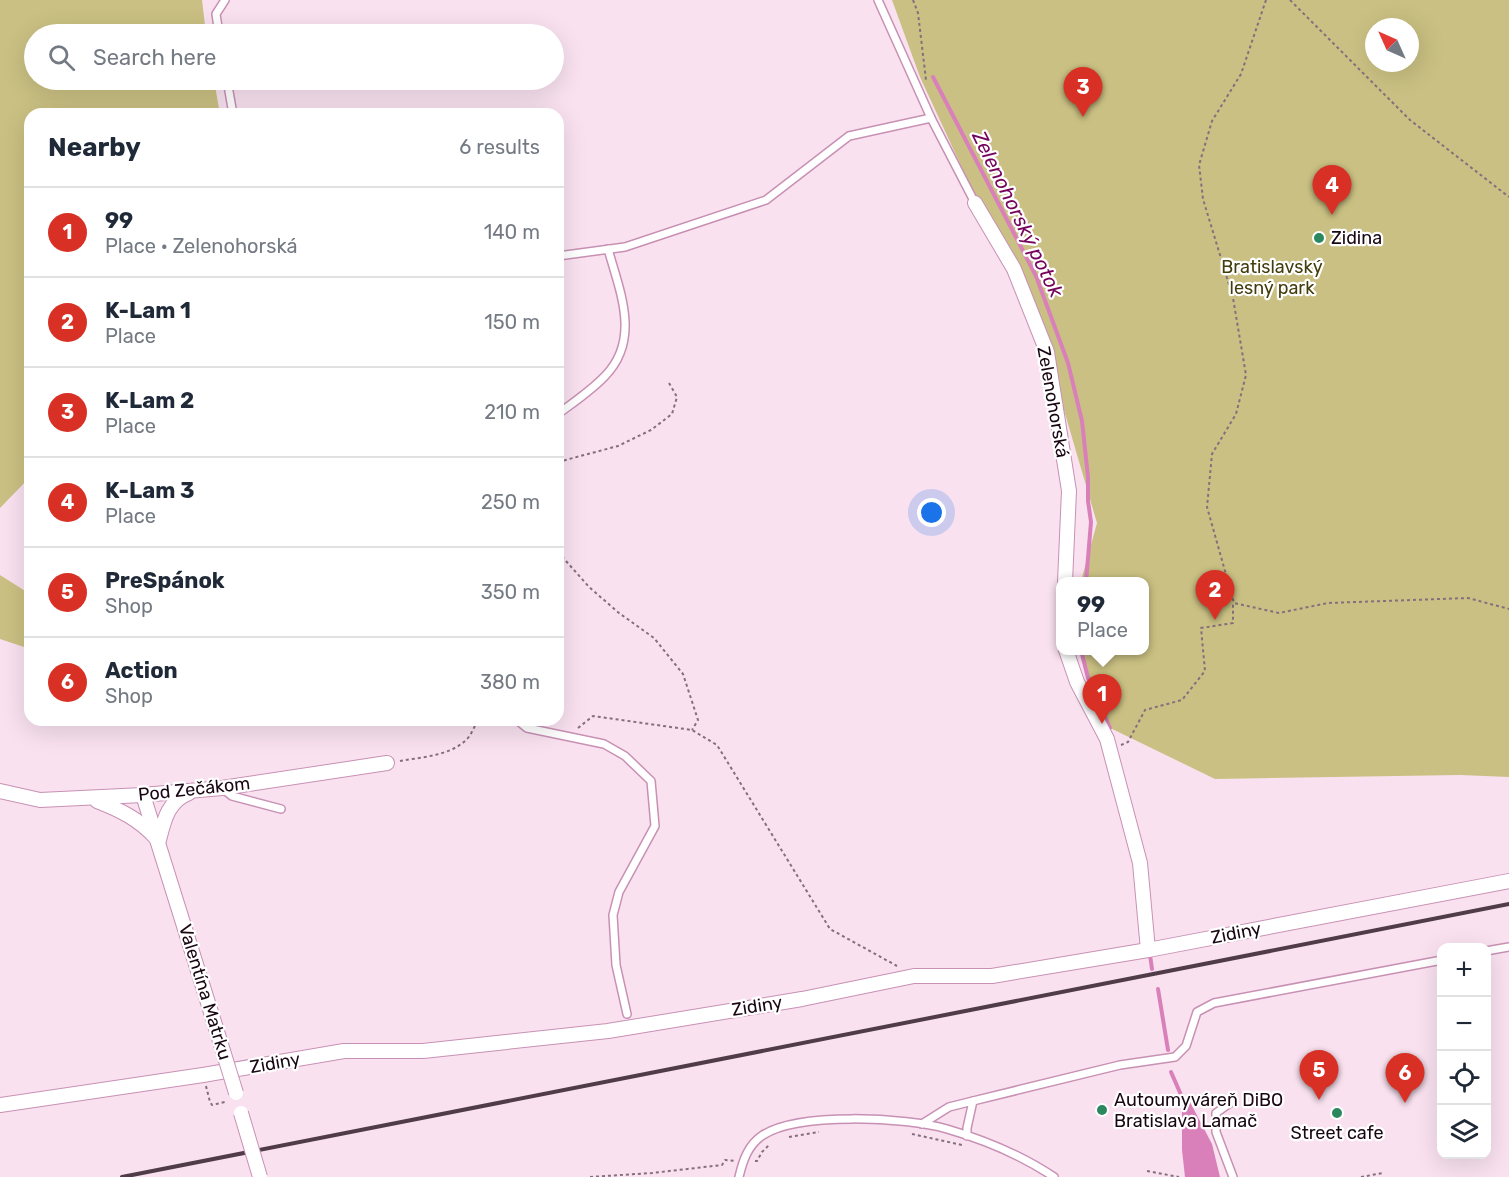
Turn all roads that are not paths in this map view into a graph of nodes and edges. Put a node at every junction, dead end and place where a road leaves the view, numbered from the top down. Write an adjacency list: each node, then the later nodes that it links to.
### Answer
1 (225, 0): 3 (lane)
2 (878, 0): 6 (lane)
3 (218, 24)
4 (229, 90): 5 (lane)
5 (232, 108)
6 (931, 118): 7 (lane); 8 (lane)
7 (975, 203): 11 (street, Zelenohorská)
8 (608, 249): 9 (lane); 10 (lane)
9 (564, 255)
10 (564, 409)
11 (1065, 577)
12 (1067, 655): 24 (street)
13 (524, 726): 27 (lane)
14 (387, 763): 15 (street, Pod Zečákom)
15 (222, 788): 17 (street, Pod Zečákom); 20 (lane)
16 (0, 791): 19 (street, Pod Zečákom)
17 (194, 791): 18 (street, Pod Zečákom); 21 (street)
18 (143, 795): 19 (street, Pod Zečákom); 21 (street, Valentína Matrku)
19 (89, 798): 21 (street, Valentína Matrku)
20 (281, 809)
21 (159, 842): 33 (street, Valentína Matrku, bridge)
22 (1509, 881): 24 (street, Zidiny)
23 (1509, 947): 25 (lane)
24 (1148, 950): 30 (street, Zidiny)
25 (1491, 950)
26 (1437, 961): 28 (lane)
27 (627, 1014)
28 (973, 1101): 31 (lane); 32 (lane)
29 (1233, 1101): 36 (lane)
30 (0, 1105)
31 (922, 1124): 32 (lane); 34 (lane)
32 (968, 1136): 35 (lane)
33 (260, 1177)
34 (739, 1177)
35 (1054, 1177)
36 (1233, 1177)

